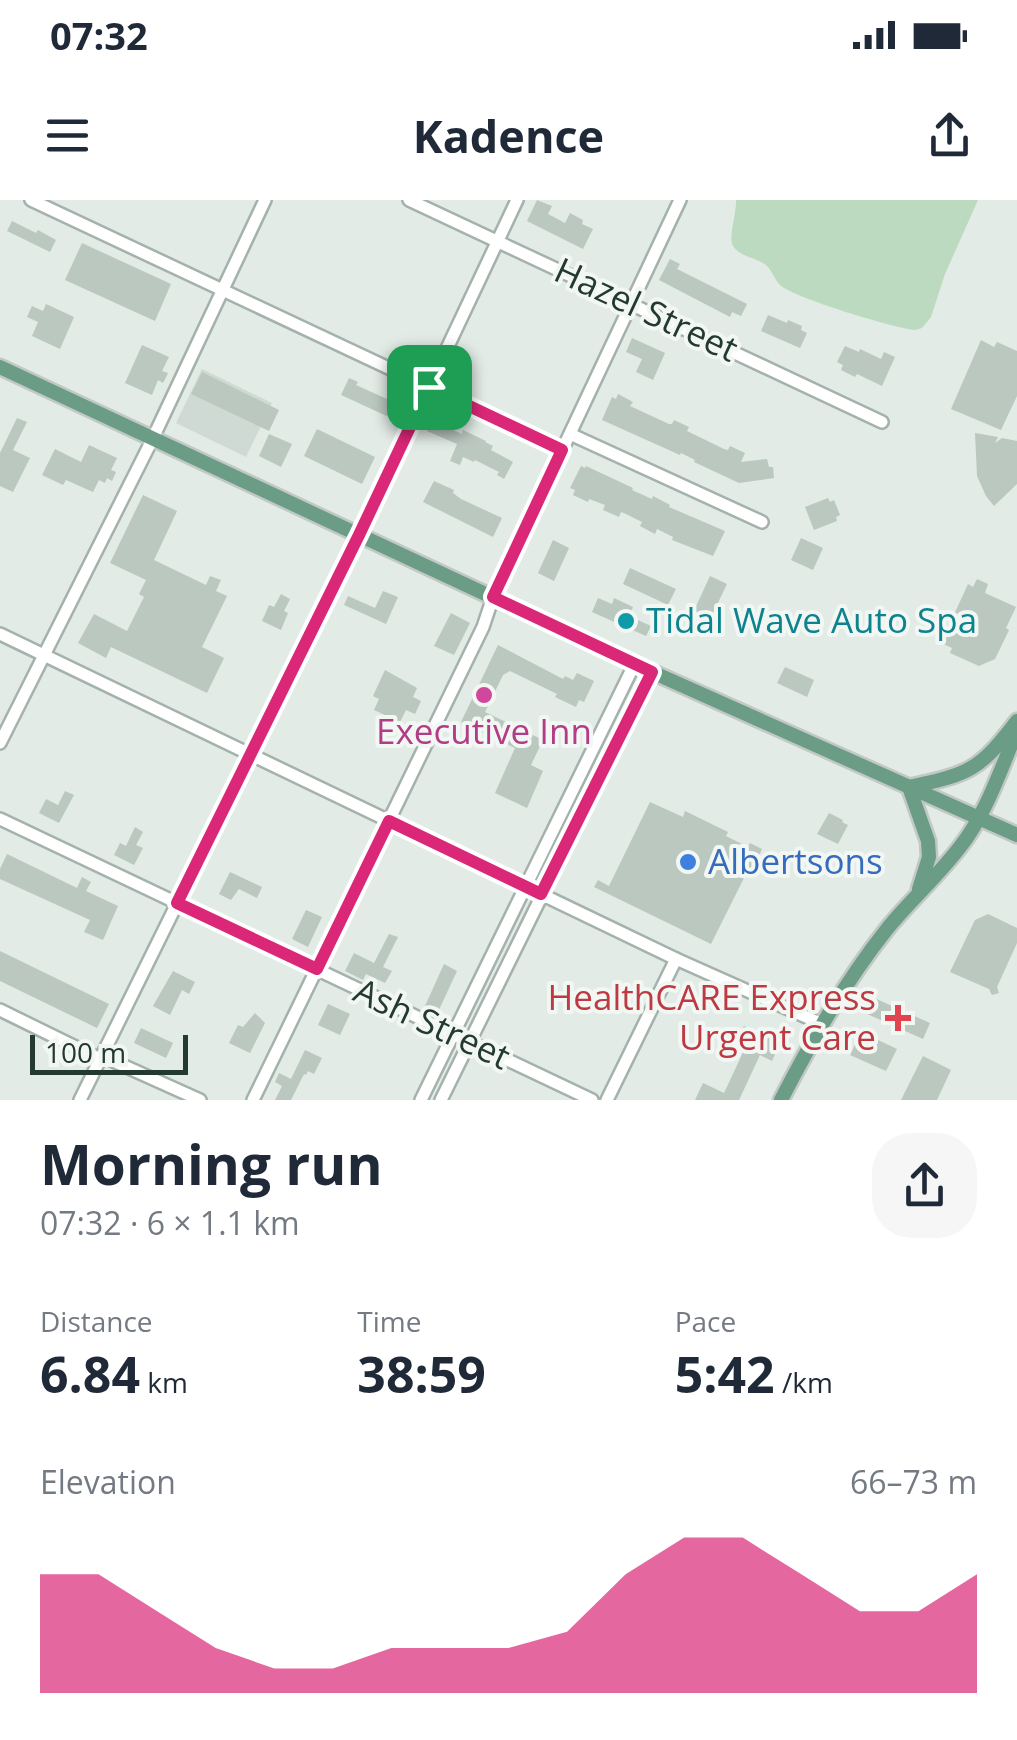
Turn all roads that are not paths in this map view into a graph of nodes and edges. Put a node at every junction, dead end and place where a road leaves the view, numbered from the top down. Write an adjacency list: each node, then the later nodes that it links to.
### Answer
1 (30, 200): 7 (street)
2 (265, 200): 7 (street)
3 (409, 200): 6 (street, Hazel Street)
4 (517, 200): 6 (street)
5 (680, 200): 8 (street)
6 (498, 241): 8 (street, Hazel Street); 10 (street)
7 (222, 290): 10 (street); 13 (street)
8 (632, 303): 11 (street, Hazel Street); 12 (street)
9 (0, 367): 13 (main road)
10 (429, 387): 14 (street); 16 (street)
11 (882, 422)
12 (570, 434): 14 (street); 15 (street)
13 (153, 438): 16 (main road); 19 (street)
14 (562, 450): 17 (street)
15 (762, 522)
16 (359, 535): 17 (main road); 25 (street)
17 (493, 597): 20 (main road); 29 (street)
18 (0, 634): 19 (street)
19 (44, 656): 24 (street); 25 (street)
20 (635, 664): 21 (main road); 31 (street)
21 (652, 672): 26 (main road); 32 (street)
22 (1017, 722): 26 (main road)
23 (1017, 731): 28 (main road)
24 (0, 744)
25 (251, 754): 29 (street); 34 (street)
26 (909, 788): 28 (main road); 33 (main road)
27 (0, 818): 34 (street, Ash Street)
28 (978, 818): 30 (main road); 33 (main road)
29 (389, 821): 31 (street); 36 (street)
30 (1017, 835)
31 (525, 886): 32 (street); 39 (street)
32 (541, 894): 35 (street); 40 (street)
33 (917, 894): 38 (main road)
34 (177, 903): 36 (street, Ash Street); 41 (street)
35 (676, 959): 38 (street); 48 (street)
36 (317, 969): 39 (street, Ash Street); 44 (street)
37 (0, 1010): 41 (street)
38 (822, 1024): 49 (main road)
39 (454, 1034): 40 (street, Ash Street); 45 (street)
40 (470, 1042): 46 (street); 47 (street, Ash Street)
41 (101, 1058): 42 (street); 43 (street)
42 (80, 1100)
43 (200, 1100)
44 (252, 1100)
45 (421, 1100)
46 (441, 1100)
47 (592, 1100)
48 (607, 1100)
49 (781, 1100)

